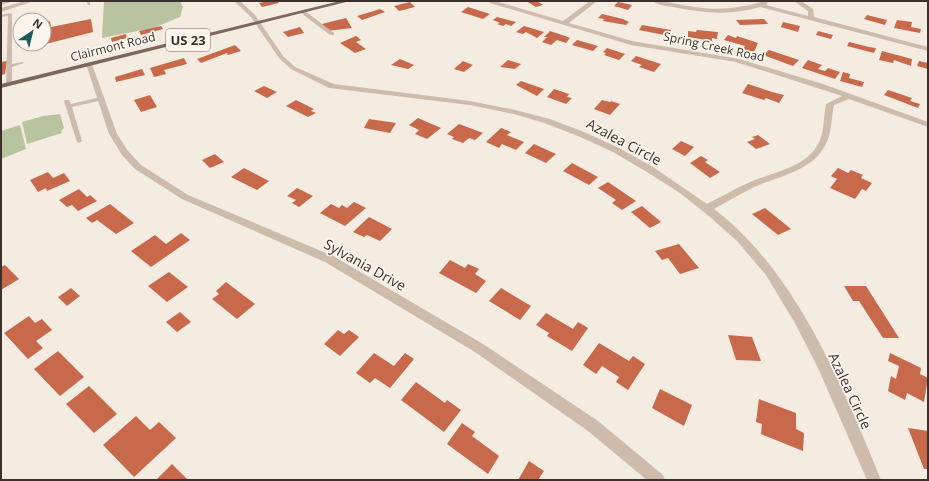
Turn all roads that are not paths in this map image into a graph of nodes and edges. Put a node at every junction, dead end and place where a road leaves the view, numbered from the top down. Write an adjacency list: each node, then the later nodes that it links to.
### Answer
1 (12, 1): 10 (lane)
2 (31, 1): 12 (street)
3 (237, 1): 17 (street, Azalea Circle)
4 (347, 1): 13 (main road, Clairmont Road / US 23)
5 (594, 1): 16 (street)
6 (655, 1): 11 (street)
7 (768, 1): 11 (street)
8 (797, 1): 15 (street)
9 (492, 2): 16 (street, Spring Creek Road)
10 (1, 4)
11 (760, 5): 15 (street)
12 (1, 10)
13 (302, 12): 17 (main road, Clairmont Road / US 23); 18 (lane)
14 (1, 16): 22 (lane)
15 (811, 17): 19 (street)
16 (566, 22): 25 (street, Spring Creek Road)
17 (257, 23): 21 (main road, Clairmont Road / US 23); 29 (street, Azalea Circle)
18 (332, 34)
19 (928, 49)
20 (22, 63): 22 (lane)
21 (89, 64): 23 (main road, Clairmont Road / US 23); 26 (street, Sylvania Drive)
22 (10, 66): 23 (lane)
23 (9, 84): 24 (main road, Clairmont Road / US 23)
24 (1, 86)
25 (847, 97): 27 (street, Spring Creek Road); 29 (street)
26 (101, 99): 28 (lane); 30 (street, Sylvania Drive)
27 (928, 125)
28 (79, 141)
29 (706, 209): 31 (street, Azalea Circle)
30 (658, 480)
31 (874, 480)

